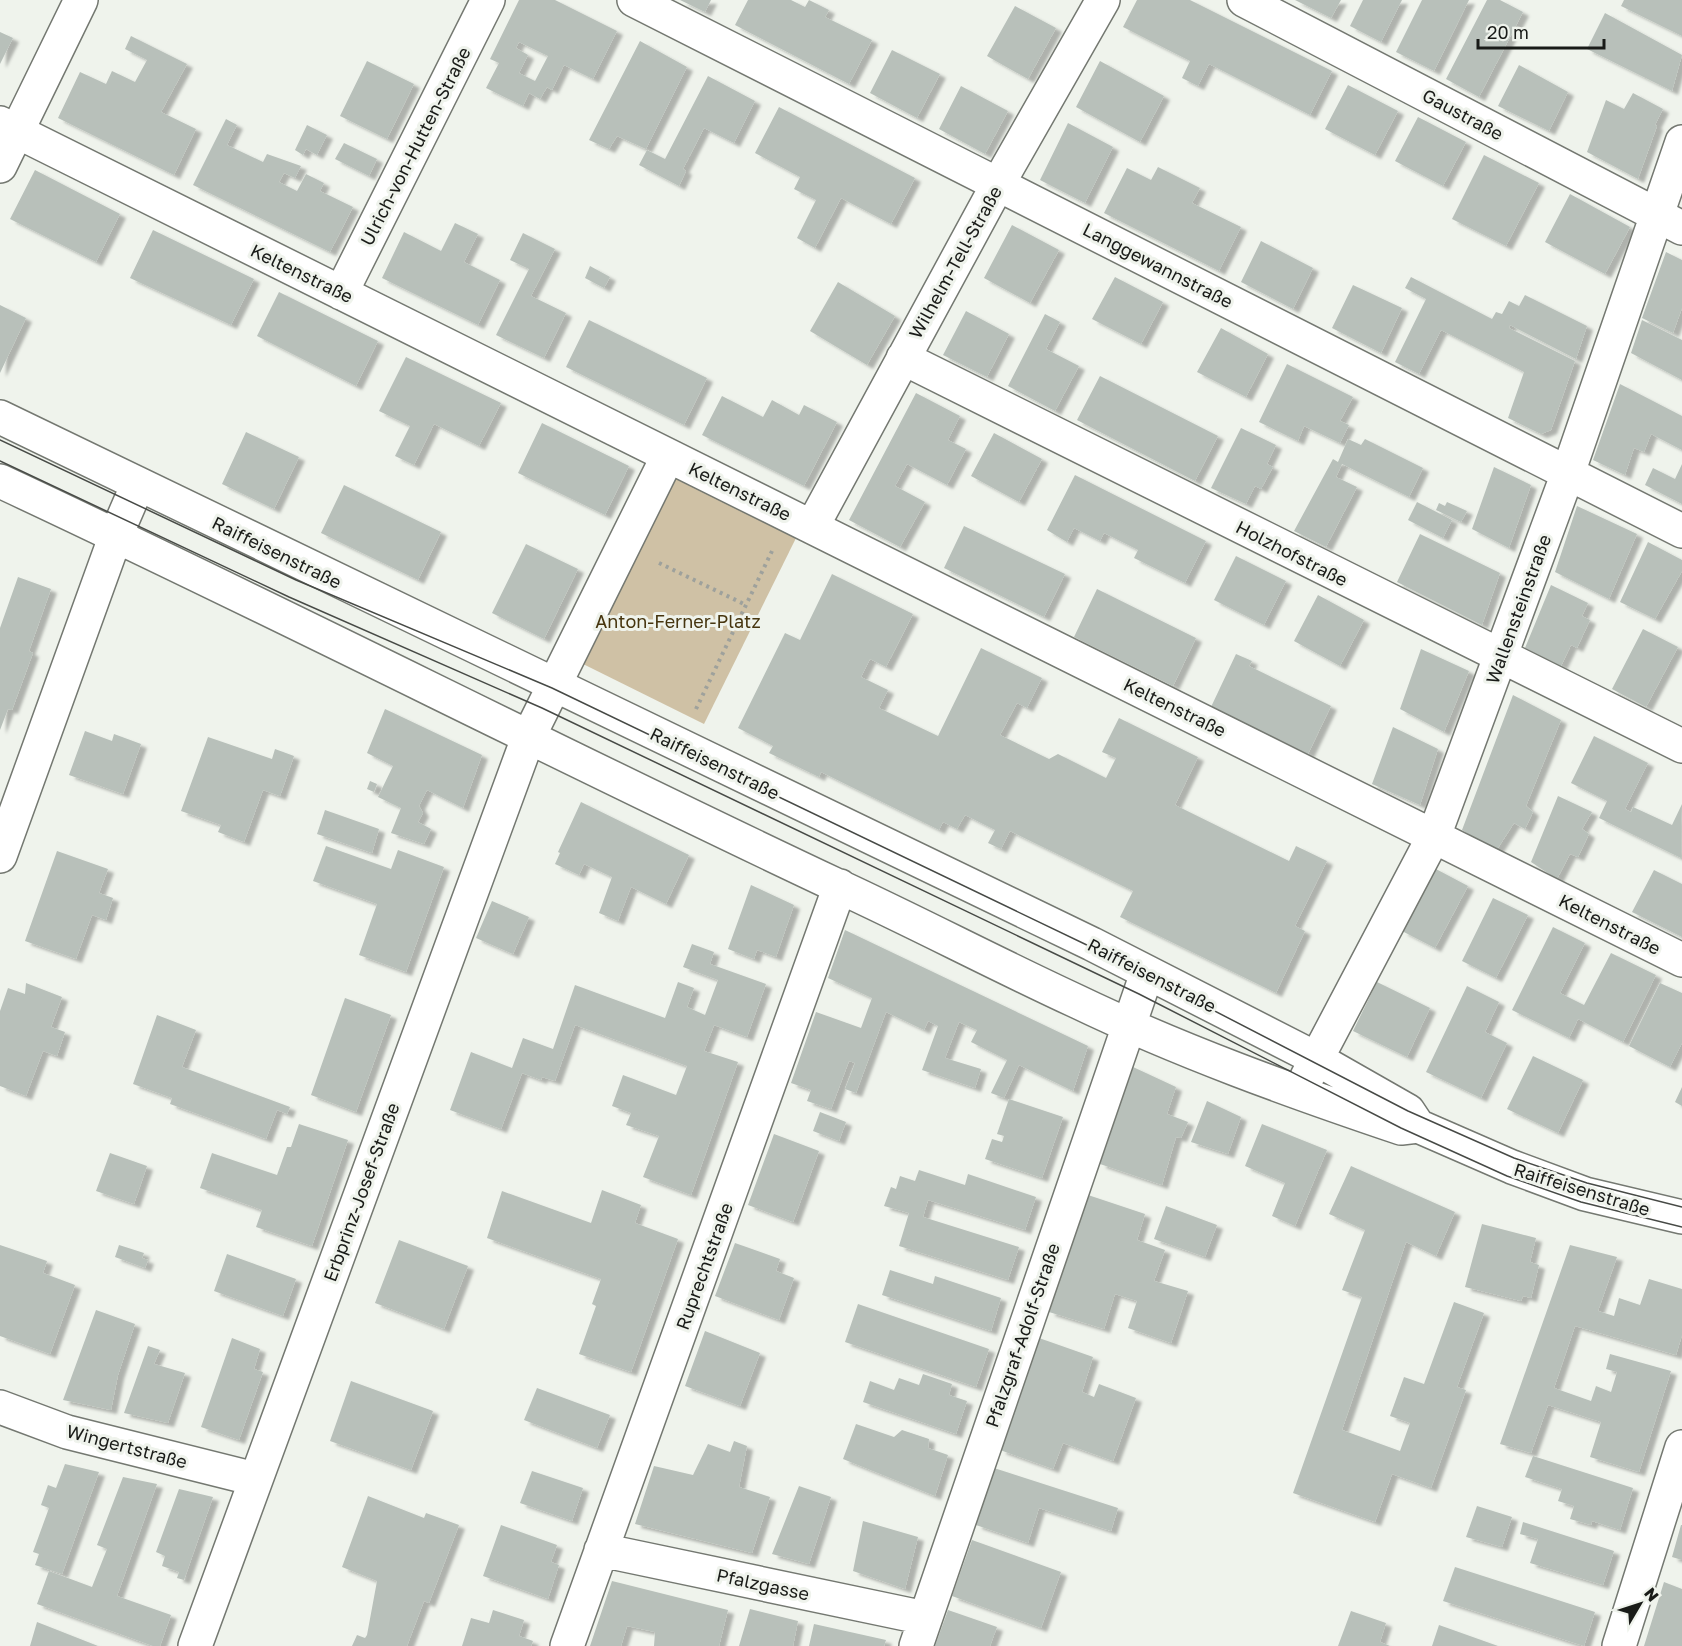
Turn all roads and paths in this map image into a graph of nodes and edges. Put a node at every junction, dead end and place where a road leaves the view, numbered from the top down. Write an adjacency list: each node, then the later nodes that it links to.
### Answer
1 (81, 0): 6 (street)
2 (488, 0): 11 (street, Ulrich-von-Hutten-Straße)
3 (634, 0): 9 (street, Langgewannstraße)
4 (1103, 0): 9 (street, Wilhelm-Tell-Straße)
5 (1244, 0): 10 (street, Gaustraße)
6 (8, 127): 8 (street); 11 (street, Keltenstraße)
7 (1682, 142): 10 (street, Wallensteinstraße)
8 (0, 166)
9 (998, 184): 12 (street, Wilhelm-Tell-Straße); 15 (street, Langgewannstraße)
10 (1669, 222): 15 (street, Wallensteinstraße)
11 (341, 292): 14 (street, Keltenstraße)
12 (903, 358): 18 (street, Wilhelm-Tell-Straße); 23 (street, Holzhofstraße)
13 (0, 417): 17 (street, Raiffeisenstraße)
14 (668, 456): 18 (street, Keltenstraße); 21 (street, Keltenstraße)
15 (1568, 473): 19 (street, Langgewannstraße); 23 (street, Wallensteinstraße)
16 (0, 481): 20 (street, Raiffeisenstraße)
17 (138, 484): 20 (street); 24 (street, Raiffeisenstraße)
18 (801, 521): 22 (path); 28 (street, Keltenstraße)
19 (1682, 531)
20 (116, 535): 25 (street, Raiffeisenstraße); 29 (street)
21 (623, 546): 22 (path); 24 (street, Keltenstraße)
22 (746, 605): 26 (path)
23 (1501, 658): 27 (street, Holzhofstraße); 28 (street, Wallensteinstraße)
24 (554, 685): 25 (street, Erbprinz-Josef-Straße); 26 (street, Raiffeisenstraße)
25 (528, 738): 30 (street, Raiffeisenstraße); 40 (street, Erbprinz-Josef-Straße)
26 (679, 745): 32 (street, Raiffeisenstraße)
27 (1682, 746)
28 (1434, 836): 31 (street, Keltenstraße); 34 (street, Wallensteinstraße)
29 (0, 856)
30 (840, 886): 33 (street, Raiffeisenstraße); 41 (street, Ruprechtstraße)
31 (1682, 960)
32 (1147, 973): 33 (street, Pfalzgraf-Adolf-Straße); 34 (street, Raiffeisenstraße)
33 (1128, 1024): 35 (street, Raiffeisenstraße); 42 (street, Pfalzgraf-Adolf-Straße)
34 (1315, 1058): 35 (street, Wallensteinstraße); 36 (street, Raiffeisenstraße)
35 (1299, 1094): 36 (street, Raiffeisenstraße)
36 (1418, 1126): 37 (street, Raiffeisenstraße)
37 (1682, 1217)
38 (0, 1407): 40 (street, Wingertstraße)
39 (1682, 1447): 45 (street)
40 (255, 1479): 43 (street, Erbprinz-Josef-Straße)
41 (601, 1550): 42 (street, Pfalzgasse); 44 (street, Ruprechtstraße)
42 (921, 1632)
43 (195, 1646)
44 (567, 1646)
45 (1619, 1646)

